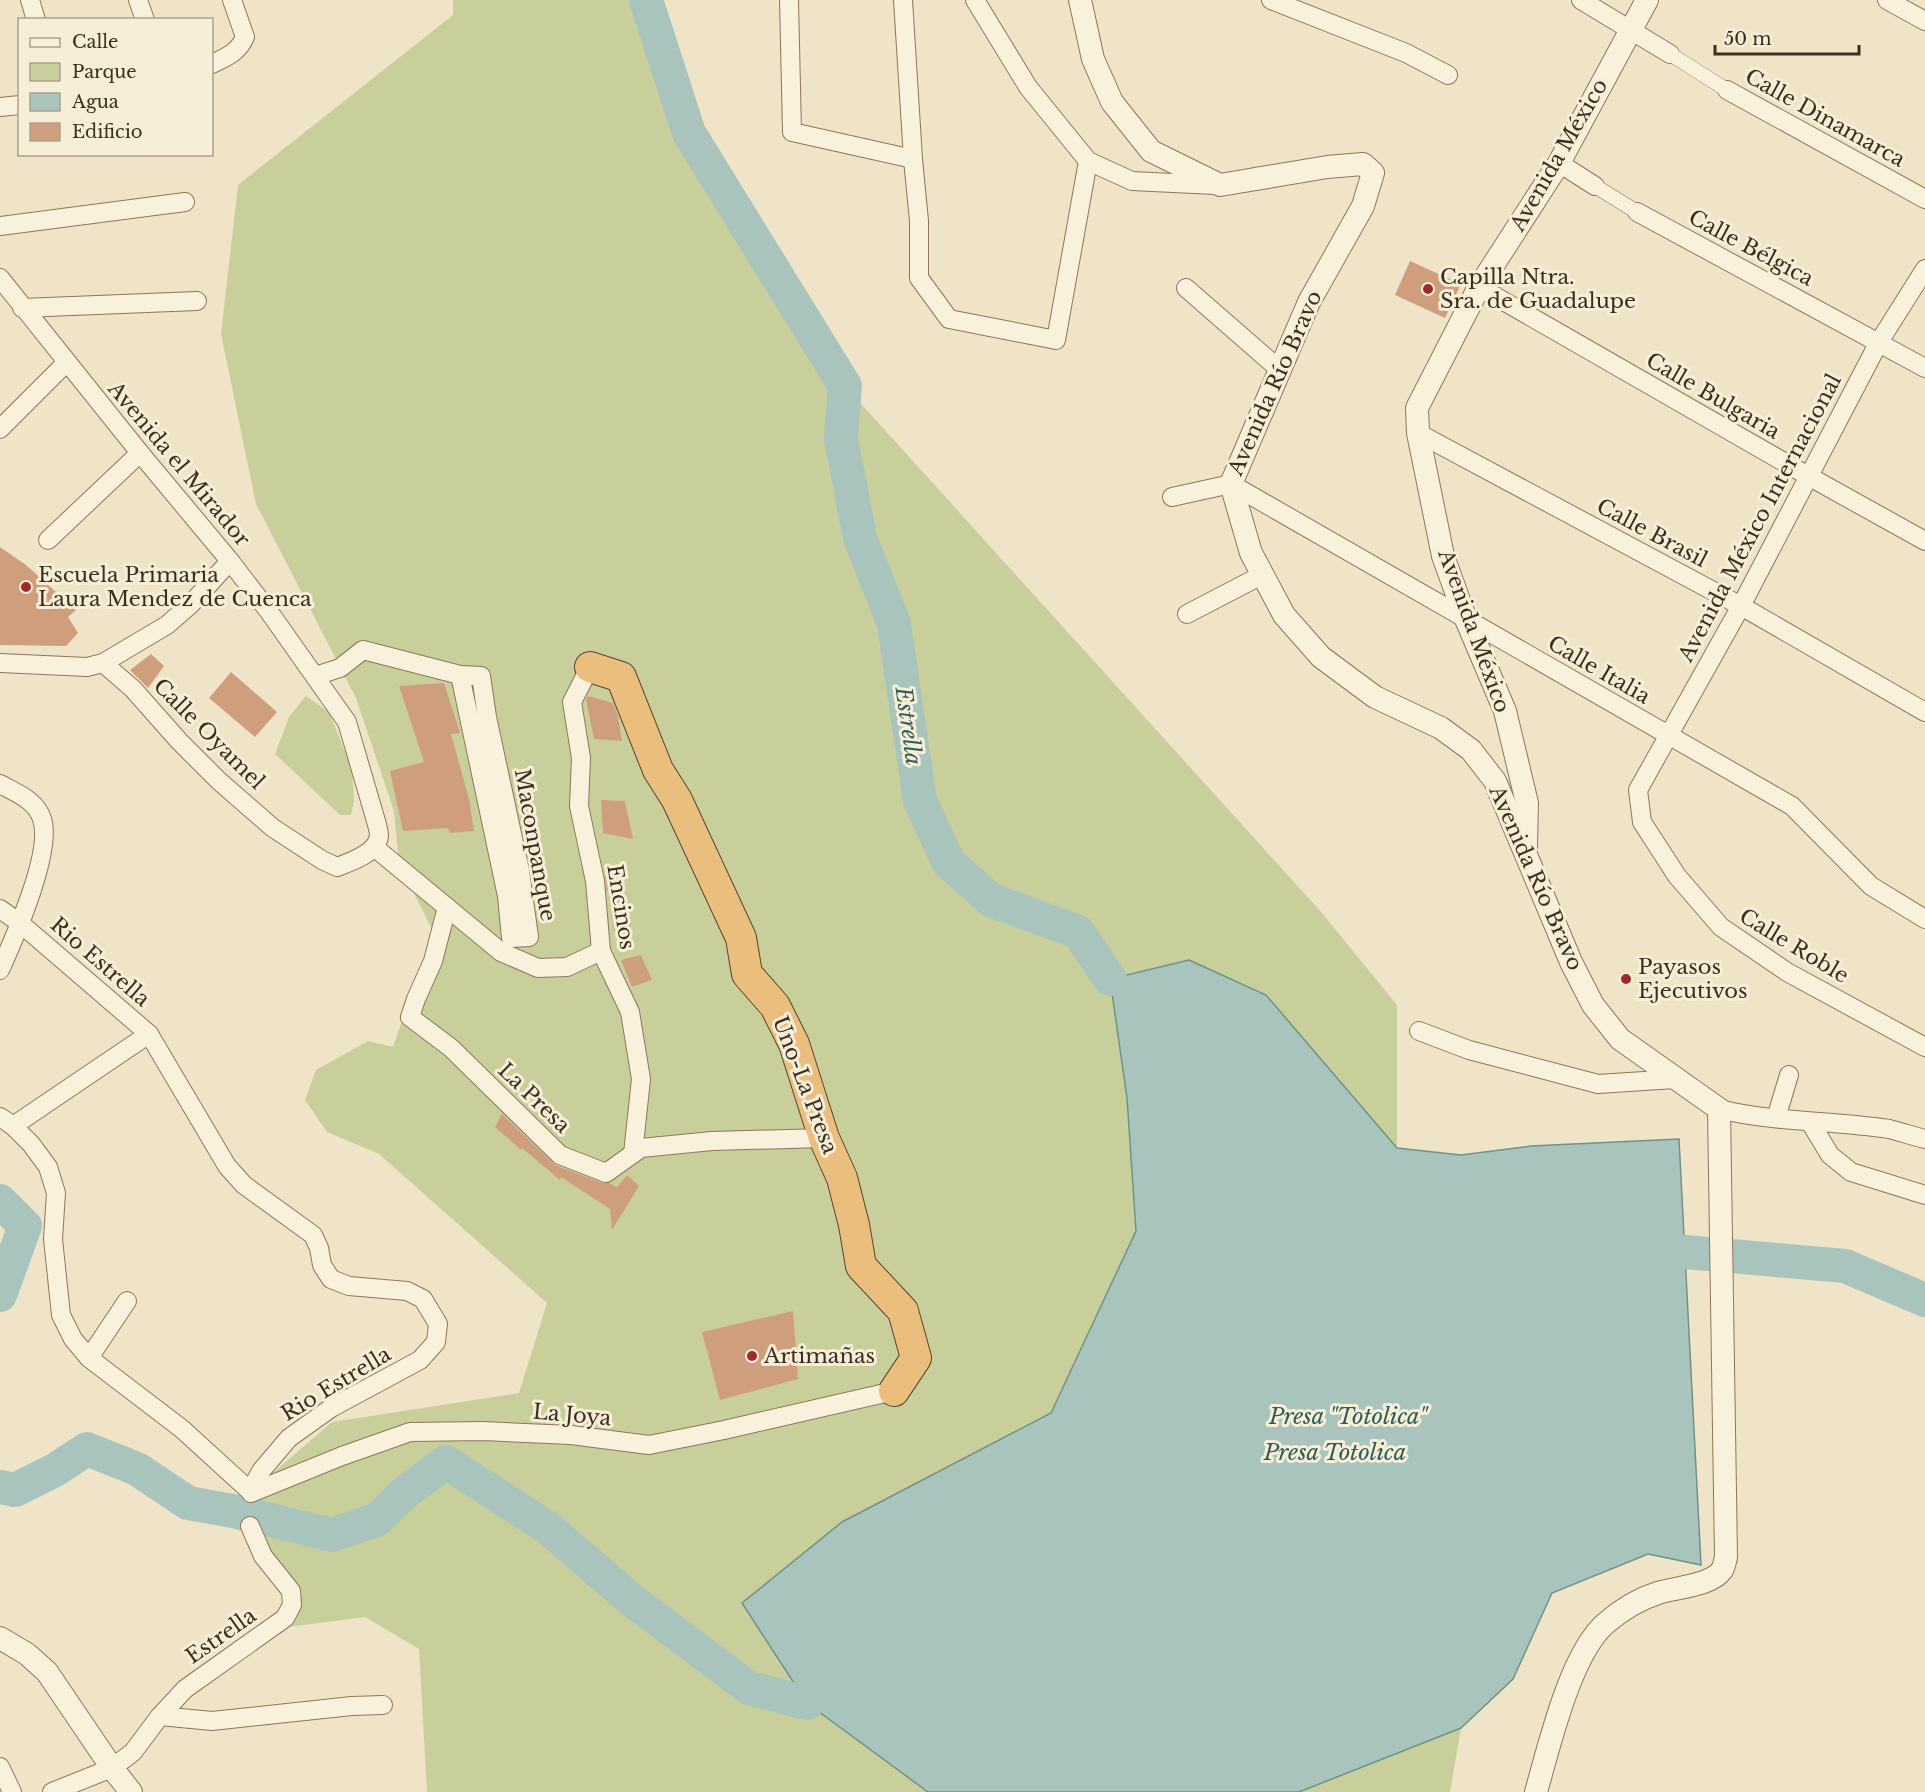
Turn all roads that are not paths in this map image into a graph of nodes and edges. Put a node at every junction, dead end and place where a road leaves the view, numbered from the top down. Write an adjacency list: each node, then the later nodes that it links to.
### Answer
1 (30, 0): 12 (street)
2 (138, 0): 13 (street)
3 (232, 0): 17 (street)
4 (789, 0): 22 (street)
5 (903, 0): 22 (street)
6 (975, 0): 23 (street)
7 (1080, 0): 25 (street)
8 (1271, 0): 18 (street)
9 (1581, 0): 15 (street, Calle Dinamarca)
10 (1647, 0): 15 (street, Avenida México)
11 (1887, 0): 14 (street)
12 (35, 18)
13 (143, 18)
14 (1925, 21)
15 (1630, 29): 16 (street, Calle Dinamarca); 24 (street, Avenida México)
16 (1670, 54): 19 (street, Calle Dinamarca)
17 (213, 64)
18 (1448, 75)
19 (1727, 90): 27 (street, Calle Dinamarca)
20 (18, 105): 21 (street)
21 (0, 107)
22 (913, 159): 23 (street)
23 (1088, 161): 25 (street)
24 (1558, 163): 26 (street, Calle Bélgica); 33 (street, Avenida México)
25 (1220, 185): 40 (street, Avenida Río Bravo)
26 (1595, 186): 29 (street, Calle Bélgica)
27 (1925, 199)
28 (185, 202): 30 (street)
29 (1637, 212): 37 (street, Calle Bélgica)
30 (0, 226)
31 (1925, 270): 37 (street, Avenida México Internacional)
32 (0, 278): 36 (street, Avenida el Mirador)
33 (1479, 287): 42 (street, Avenida México); 44 (street, Calle Bulgaria)
34 (1186, 288): 40 (street)
35 (198, 301): 36 (street)
36 (22, 308): 38 (street, Avenida el Mirador)
37 (1879, 342): 39 (street, Calle Bélgica); 44 (street, Avenida México Internacional)
38 (66, 363): 41 (street); 43 (street, Avenida el Mirador)
39 (1925, 368)
40 (1280, 370): 45 (street, Avenida Río Bravo)
41 (0, 429)
42 (1418, 433): 51 (street, Calle Brasil); 53 (street, Avenida México)
43 (140, 453): 47 (street); 49 (street, Avenida el Mirador)
44 (1810, 477): 48 (street, Calle Bulgaria); 51 (street, Avenida México Internacional)
45 (1231, 484): 46 (street); 50 (street, Avenida Río Bravo); 53 (street, Calle Italia)
46 (1172, 497)
47 (48, 540)
48 (1925, 541)
49 (230, 561): 55 (street); 58 (street, Avenida el Mirador)
50 (1262, 575): 52 (street); 64 (street, Avenida Río Bravo)
51 (1740, 606): 59 (street, Calle Brasil); 60 (street, Avenida México Internacional)
52 (1187, 614)
53 (1465, 617): 60 (street, Calle Italia); 64 (street, Avenida México)
54 (0, 663): 55 (street)
55 (103, 663): 63 (street, Calle Oyamel)
56 (590, 667): 69 (street, Encinos); 80 (highway, Uno-La Presa)
57 (460, 675): 57 (street, Maconpanque); 58 (street)
58 (315, 676): 63 (street, Avenida el Mirador)
59 (1925, 712)
60 (1667, 736): 62 (street, Avenida México Internacional); 67 (street, Calle Italia)
61 (0, 784): 68 (street)
62 (1638, 790): 73 (street, Calle Roble)
63 (374, 847): 65 (street)
64 (1526, 855): 75 (street, Avenida Río Bravo)
65 (447, 907): 69 (street); 82 (street, La Presa)
66 (0, 909): 68 (street, Rio Estrella)
67 (1925, 919)
68 (21, 924): 70 (street); 72 (street, Rio Estrella)
69 (601, 951): 82 (street, Encinos)
70 (0, 970)
71 (1419, 1031): 75 (street)
72 (149, 1034): 78 (street, Rio Estrella); 87 (street, Rio Estrella)
73 (1925, 1046)
74 (1789, 1075): 77 (street)
75 (1675, 1079): 76 (street, Avenida Río Bravo)
76 (1719, 1109): 77 (street, Avenida Río Bravo); 97 (street)
77 (1776, 1118): 79 (street, Avenida Río Bravo)
78 (7, 1122): 85 (street, Rio Estrella)
79 (1810, 1122): 81 (street, Avenida Río Bravo); 83 (street)
80 (824, 1138): 82 (street, La Presa); 86 (highway, Uno-La Presa)
81 (1925, 1139)
82 (633, 1154)
83 (1925, 1195)
84 (127, 1301): 85 (street)
85 (89, 1358): 87 (street, Rio Estrella)
86 (894, 1391): 87 (street, La Joya)
87 (250, 1492)
88 (250, 1526): 91 (street, Estrella)
89 (0, 1638): 93 (street)
90 (383, 1705): 91 (street)
91 (160, 1716): 93 (street, Estrella)
92 (0, 1767): 94 (street)
93 (112, 1768): 95 (street, Estrella); 96 (street)
94 (12, 1792)
95 (52, 1792)
96 (131, 1792)
97 (1536, 1792)

